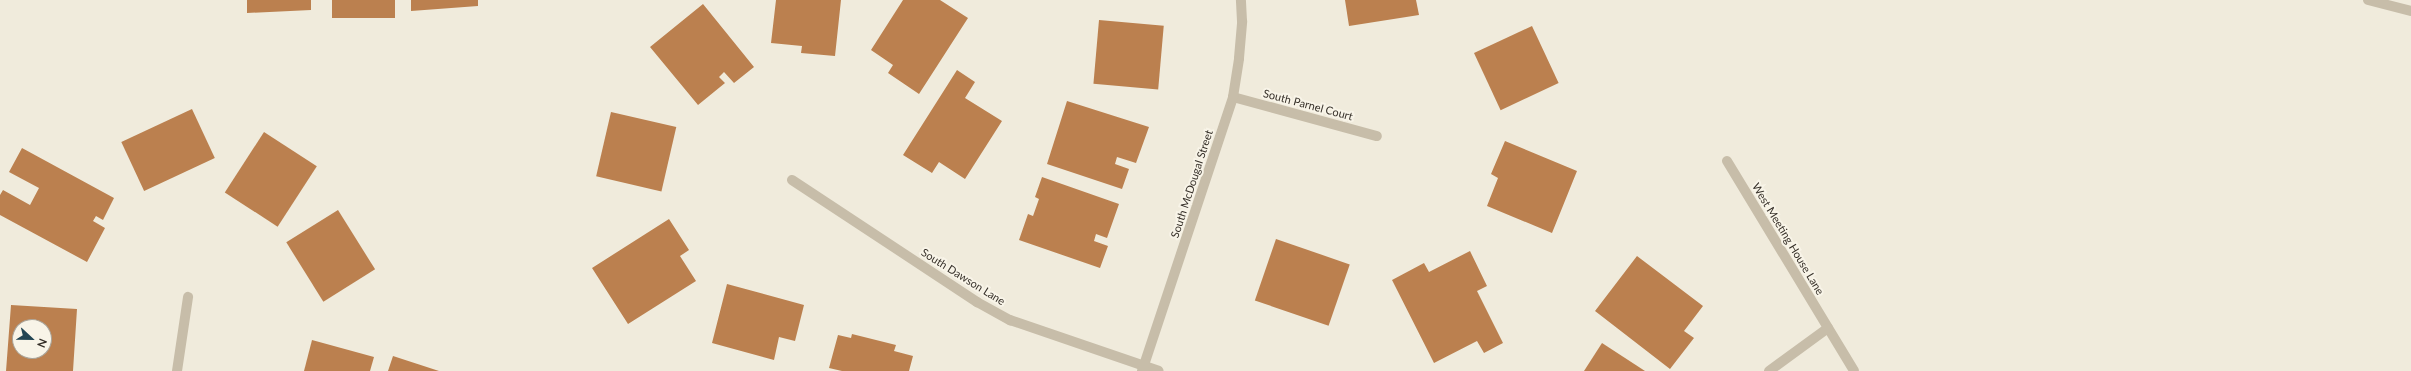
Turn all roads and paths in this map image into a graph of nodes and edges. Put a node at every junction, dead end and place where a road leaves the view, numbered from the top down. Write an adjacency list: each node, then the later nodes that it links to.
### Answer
1 (1241, 0): 4 (street, South McDougal Street)
2 (2368, 0): 3 (street)
3 (2411, 11)
4 (1233, 97): 5 (street, South Parnel Court); 10 (street, South McDougal Street)
5 (1377, 136)
6 (1727, 161): 9 (street, West Meeting House Lane)
7 (792, 180): 10 (street, South Dawson Lane)
8 (188, 297): 11 (street)
9 (1828, 328): 13 (street); 14 (street, West Meeting House Lane)
10 (1143, 369): 12 (street, South Dawson Lane)
11 (177, 371)
12 (1159, 371)
13 (1769, 371)
14 (1854, 371)

